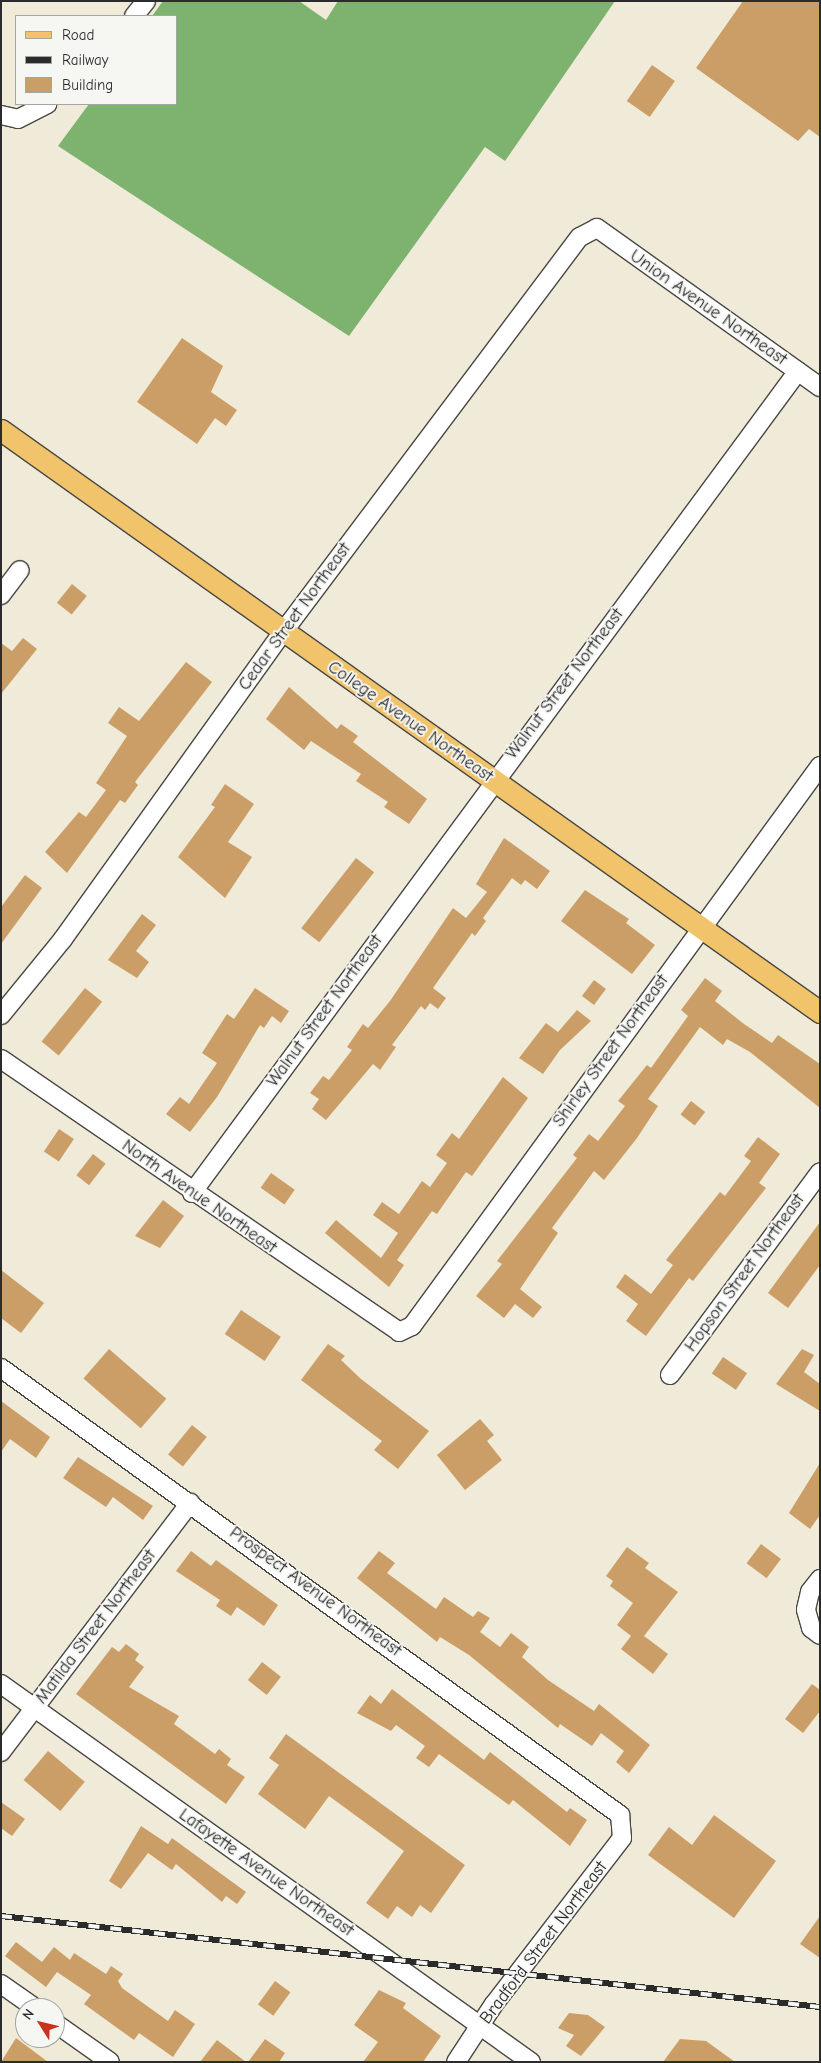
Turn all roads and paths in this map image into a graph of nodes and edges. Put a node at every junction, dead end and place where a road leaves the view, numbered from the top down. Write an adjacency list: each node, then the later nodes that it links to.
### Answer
1 (146, 1): 2 (street)
2 (135, 15)
3 (45, 105): 4 (street)
4 (1, 115)
5 (597, 228): 6 (street, Union Avenue Northeast); 11 (street, Cedar Street Northeast)
6 (798, 371): 7 (street, Union Avenue Northeast); 13 (street, Walnut Street Northeast)
7 (820, 387)
8 (1, 430): 11 (main road, College Avenue Northeast)
9 (20, 570): 10 (street)
10 (1, 595)
11 (283, 632): 13 (main road, College Avenue Northeast); 16 (street, Cedar Street Northeast)
12 (820, 766): 14 (street, Shirley Street Northeast)
13 (493, 781): 14 (main road, College Avenue Northeast); 19 (street, Walnut Street Northeast)
14 (699, 929): 15 (main road, College Avenue Northeast); 20 (street, Shirley Street Northeast)
15 (820, 1012)
16 (1, 1015)
17 (1, 1058): 19 (street, North Avenue Northeast)
18 (820, 1172): 22 (street, Hopson Street Northeast)
19 (192, 1192): 20 (street, North Avenue Northeast)
20 (399, 1332)
21 (1, 1368): 23 (street, Prospect Avenue Northeast)
22 (670, 1375)
23 (190, 1503): 27 (street, Matilda Street Northeast); 29 (street, Prospect Avenue Northeast)
24 (820, 1579): 25 (street)
25 (815, 1631)
26 (1, 1684): 27 (street, Lafayette Avenue Northeast)
27 (35, 1708): 28 (street, Matilda Street Northeast); 32 (street, Lafayette Avenue Northeast)
28 (1, 1752)
29 (623, 1822): 32 (street, Bradford Street Northeast)
30 (1, 1984): 31 (street)
31 (21, 1998)
32 (481, 2026): 35 (street, Bradford Street Northeast); 36 (street, Lafayette Avenue Northeast)
33 (65, 2029): 34 (street)
34 (110, 2062)
35 (456, 2062)
36 (531, 2062)

